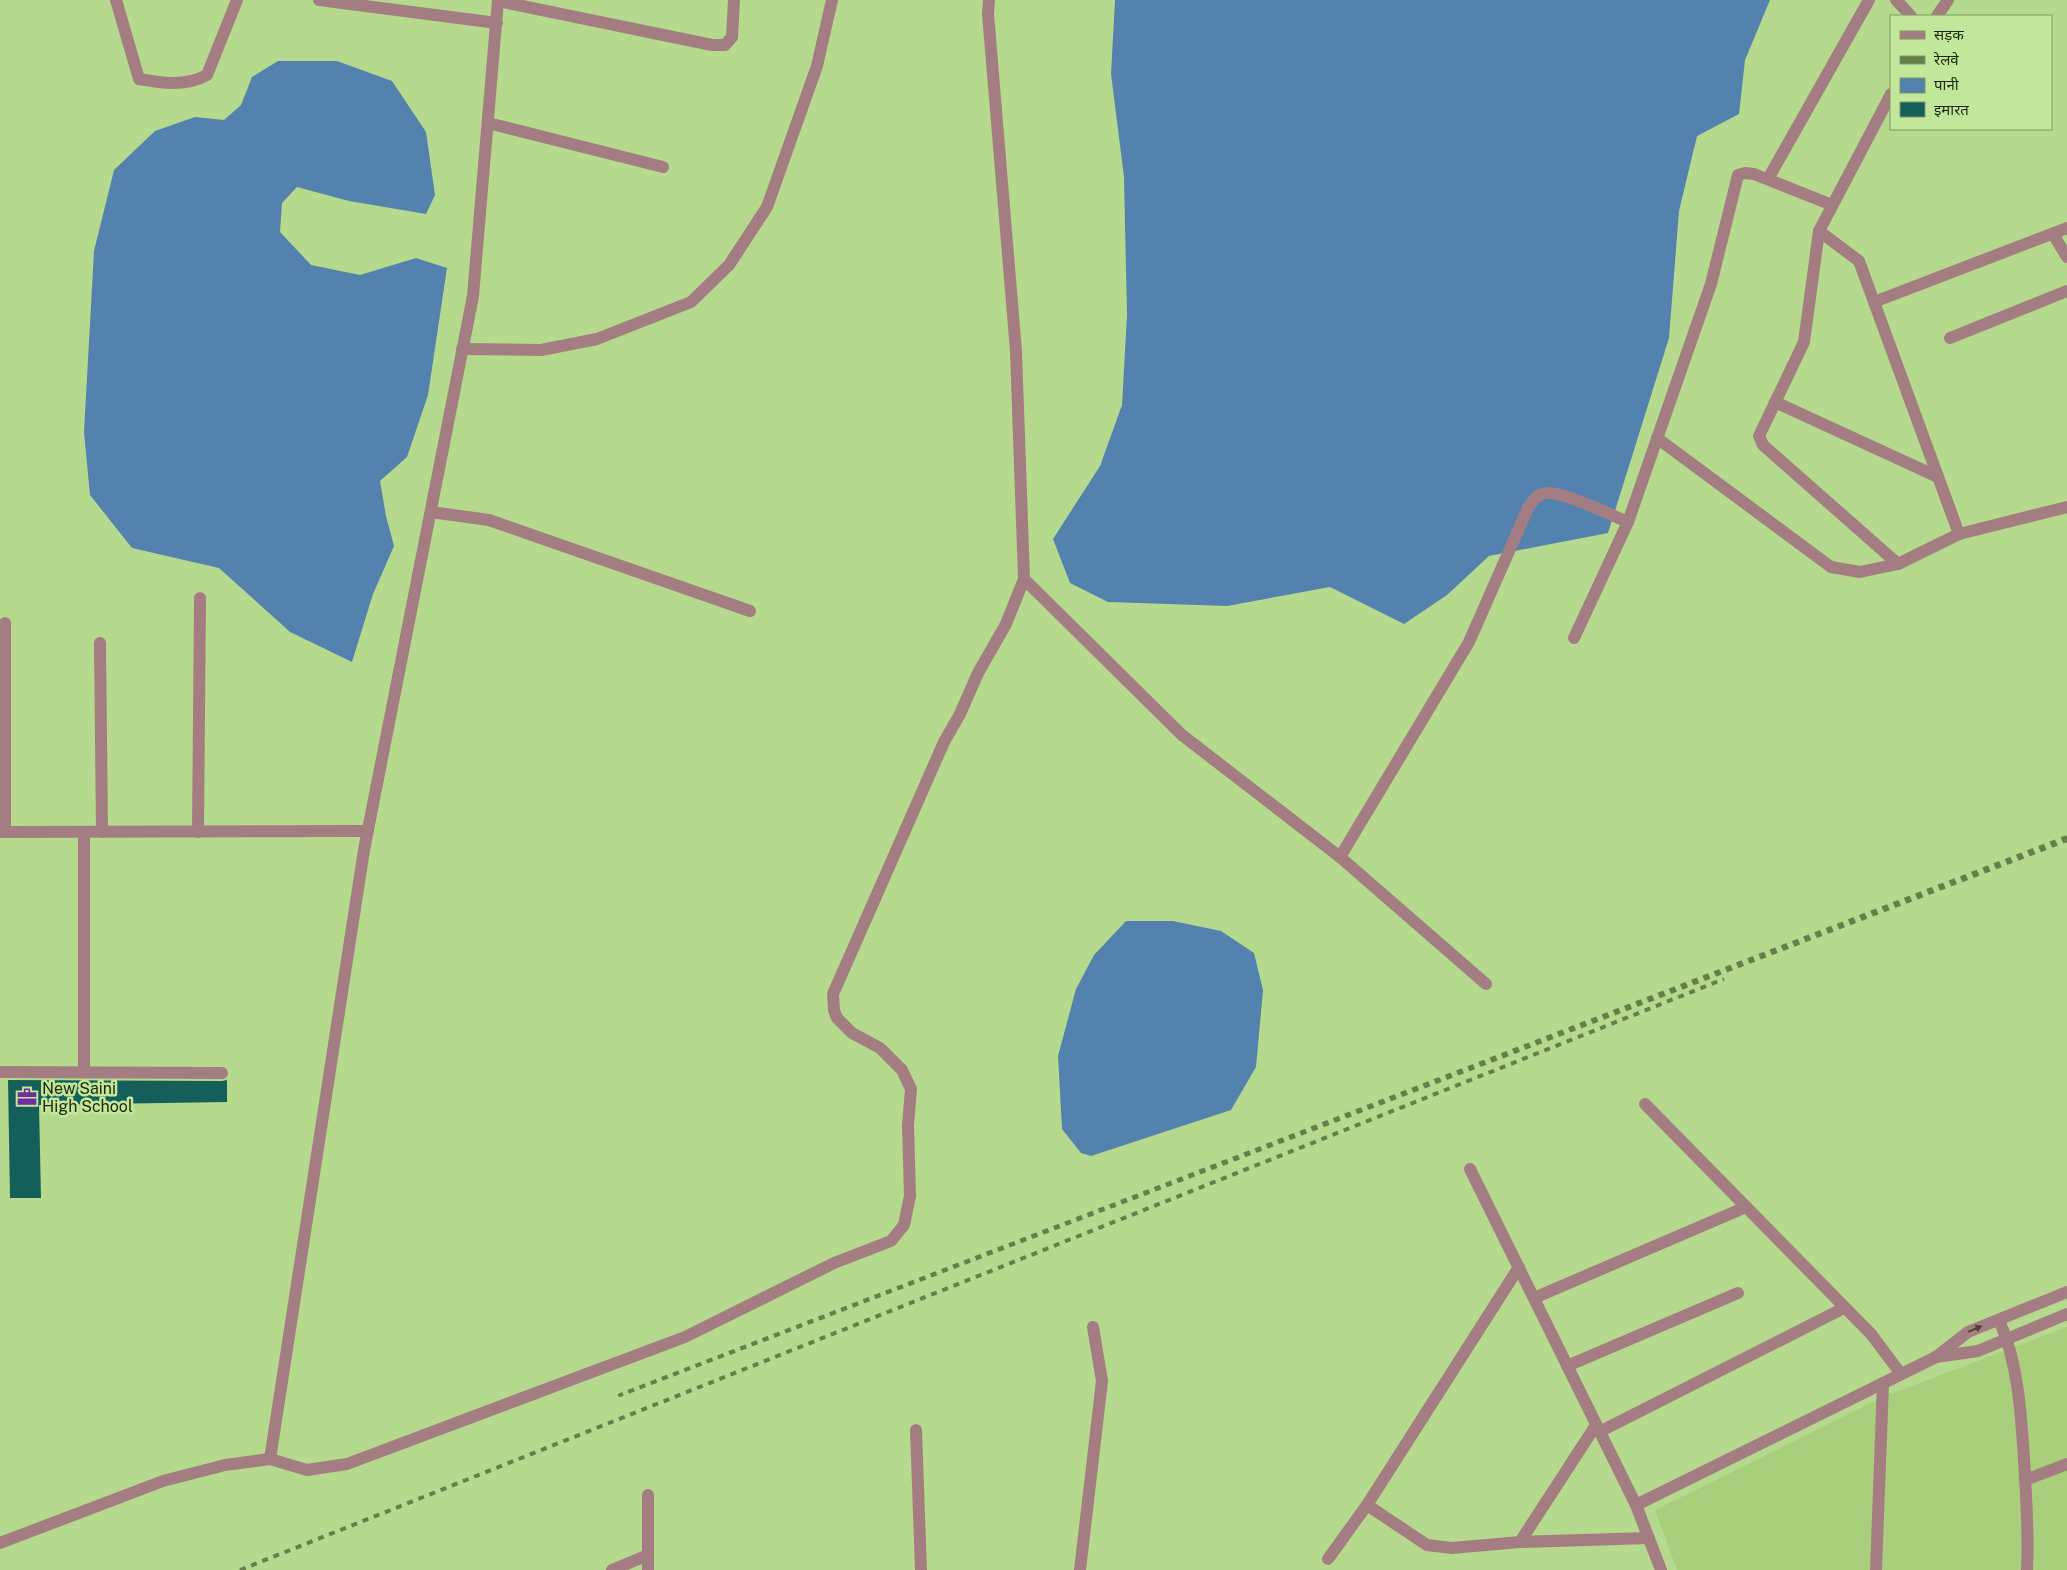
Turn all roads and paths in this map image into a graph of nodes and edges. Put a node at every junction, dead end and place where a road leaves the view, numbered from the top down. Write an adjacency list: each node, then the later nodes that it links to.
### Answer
1 (116, 0): 2 (street)
2 (237, 0)
3 (319, 0): 13 (street)
4 (734, 0): 10 (street)
5 (832, 0): 26 (street)
6 (989, 0): 35 (street)
7 (1869, 0): 17 (street)
8 (1896, 0): 11 (street)
9 (1948, 0): 12 (street)
10 (498, 1): 13 (street)
11 (1910, 15)
12 (1939, 15)
13 (497, 23): 15 (street)
14 (1890, 96): 18 (street)
15 (488, 123): 16 (street); 26 (street)
16 (663, 167)
17 (1768, 180): 18 (street); 28 (street)
18 (1832, 205): 20 (street)
19 (2067, 228): 21 (street)
20 (1818, 231): 24 (street); 27 (street)
21 (2053, 234): 22 (street); 24 (street)
22 (2067, 257)
23 (2067, 291): 25 (street)
24 (1874, 302): 29 (street)
25 (1950, 338)
26 (462, 349): 31 (street)
27 (1775, 402): 29 (street); 34 (street)
28 (1657, 438): 32 (street); 34 (street)
29 (1938, 477): 33 (street)
30 (2067, 507): 33 (street)
31 (431, 512): 37 (street); 41 (street)
32 (1628, 522): 39 (street); 46 (street)
33 (1959, 534): 34 (street)
34 (1898, 564)
35 (1024, 579): 46 (street); 69 (street)
36 (200, 598): 45 (street)
37 (750, 612)
38 (5, 623): 42 (street)
39 (1574, 638)
40 (100, 643): 44 (street)
41 (368, 831): 45 (street); 69 (street)
42 (3, 832): 43 (street)
43 (84, 832): 44 (street); 49 (street)
44 (102, 832): 45 (street)
45 (198, 832)
46 (1340, 856): 47 (street)
47 (1486, 984)
48 (0, 1072): 49 (street)
49 (84, 1072): 50 (street)
50 (222, 1073)
51 (1645, 1104): 53 (street)
52 (1470, 1169): 54 (street)
53 (1746, 1207): 57 (street); 58 (street)
54 (1519, 1267): 57 (street); 73 (street)
55 (2067, 1292): 60 (street)
56 (1738, 1293): 64 (street)
57 (1534, 1298): 64 (street)
58 (1844, 1308): 65 (street); 67 (street)
59 (2067, 1314): 62 (street)
60 (1999, 1320): 62 (street); 63 (street, one-way to 60)
61 (1093, 1327): 83 (street)
62 (2008, 1339): 63 (street); 71 (street)
63 (1936, 1357): 65 (street)
64 (1567, 1366): 67 (street)
65 (1902, 1374): 66 (street)
66 (1883, 1383): 74 (street); 85 (street)
67 (1598, 1428): 74 (street); 76 (street)
68 (916, 1430): 82 (street)
69 (270, 1459): 77 (street)
70 (2067, 1464): 71 (street)
71 (2025, 1480): 86 (street)
72 (648, 1494): 78 (street)
73 (1367, 1505): 76 (street); 79 (street)
74 (1636, 1505): 75 (street)
75 (1649, 1538): 76 (street); 84 (street)
76 (1520, 1542)
77 (0, 1543)
78 (648, 1554): 80 (street); 81 (street)
79 (1328, 1559)
80 (612, 1570)
81 (648, 1570)
82 (921, 1570)
83 (1080, 1570)
84 (1662, 1570)
85 (1876, 1570)
86 (2028, 1570)

